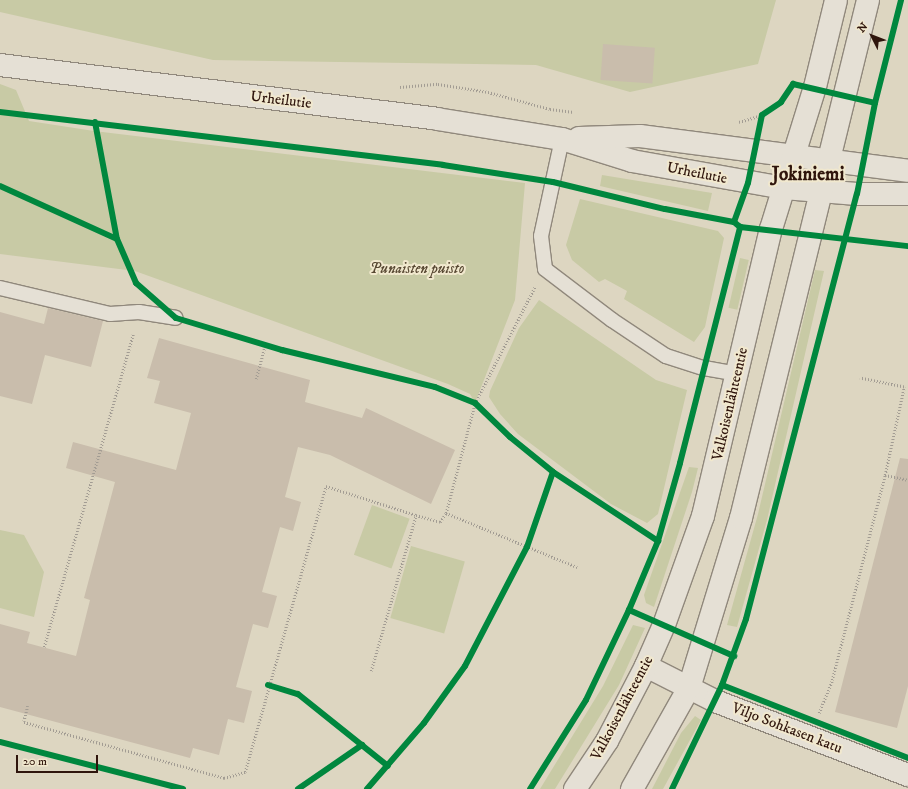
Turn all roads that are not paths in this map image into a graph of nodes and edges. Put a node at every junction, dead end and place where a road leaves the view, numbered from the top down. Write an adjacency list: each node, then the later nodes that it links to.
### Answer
1 (836, 0): 5 (main road, Valkoisenlähteentie)
2 (868, 0): 6 (main road)
3 (0, 65): 4 (main road, Urheilutie)
4 (562, 139): 5 (main road, Urheilutie); 8 (main road, Urheilutie); 13 (lane)
5 (793, 158): 6 (main road, Urheilutie); 8 (main road, Valkoisenlähteentie)
6 (828, 161): 7 (main road, Urheilutie); 9 (main road)
7 (908, 171)
8 (784, 188): 9 (main road, Urheilutie); 13 (main road, Valkoisenlähteentie)
9 (822, 192): 10 (main road, Urheilutie); 15 (main road)
10 (908, 194)
11 (0, 288): 12 (lane)
12 (176, 318)
13 (738, 374): 14 (main road, Valkoisenlähteentie)
14 (646, 666): 15 (main road, Viljo Sohkasen katu); 17 (main road, Valkoisenlähteentie)
15 (689, 688): 16 (main road, Viljo Sohkasen katu); 18 (main road)
16 (908, 775)
17 (575, 789)
18 (632, 789)

